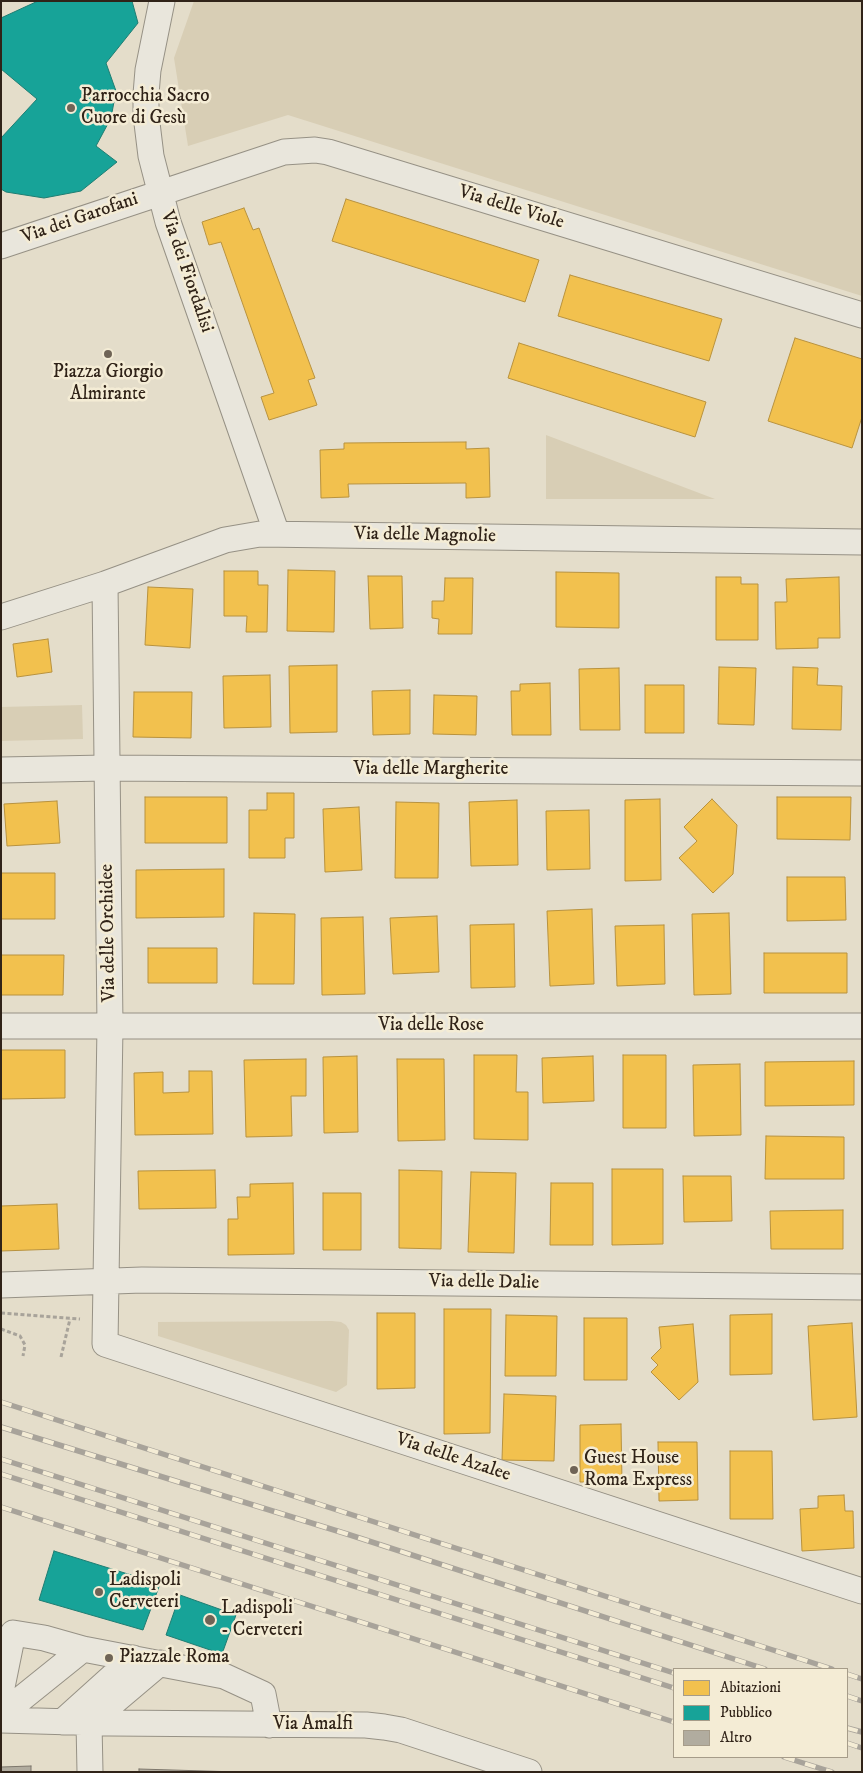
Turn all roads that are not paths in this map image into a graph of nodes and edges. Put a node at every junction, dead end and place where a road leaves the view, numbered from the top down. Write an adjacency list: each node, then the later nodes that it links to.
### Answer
1 (162, 1): 2 (street, Via dei Fiordalisi)
2 (159, 192): 3 (street, Via dei Garofani); 4 (street, Via delle Viole); 5 (street, Via dei Fiordalisi)
3 (1, 246)
4 (862, 315)
5 (277, 534): 6 (street, Via delle Magnolie); 7 (street, Via delle Magnolie)
6 (862, 542)
7 (105, 584): 8 (street, Via delle Magnolie); 9 (street, Via delle Orchidee)
8 (1, 617)
9 (106, 768): 10 (street, Via delle Margherite); 11 (street, Via delle Margherite); 13 (street, Via delle Orchidee)
10 (1, 770)
11 (862, 773)
12 (1, 1026): 13 (street, Via delle Rose)
13 (110, 1026): 14 (street, Via delle Rose); 15 (street, Via delle Orchidee)
14 (862, 1026)
15 (106, 1281): 16 (street, Via delle Dalie); 17 (street, Via delle Dalie); 18 (street, Via delle Azalee)
16 (1, 1285)
17 (862, 1287)
18 (862, 1591)
19 (74, 1646): 20 (street); 22 (street); 22 (street); 23 (street)
20 (133, 1658): 21 (street); 25 (street)
21 (170, 1665): 26 (street); 27 (street)
22 (1, 1692)
23 (1, 1715)
24 (1, 1720): 25 (street)
25 (62, 1722): 26 (street)
26 (99, 1723): 27 (street, Via Amalfi); 28 (street)
27 (270, 1725): 29 (street, Via Amalfi)
28 (90, 1772)
29 (530, 1772)

